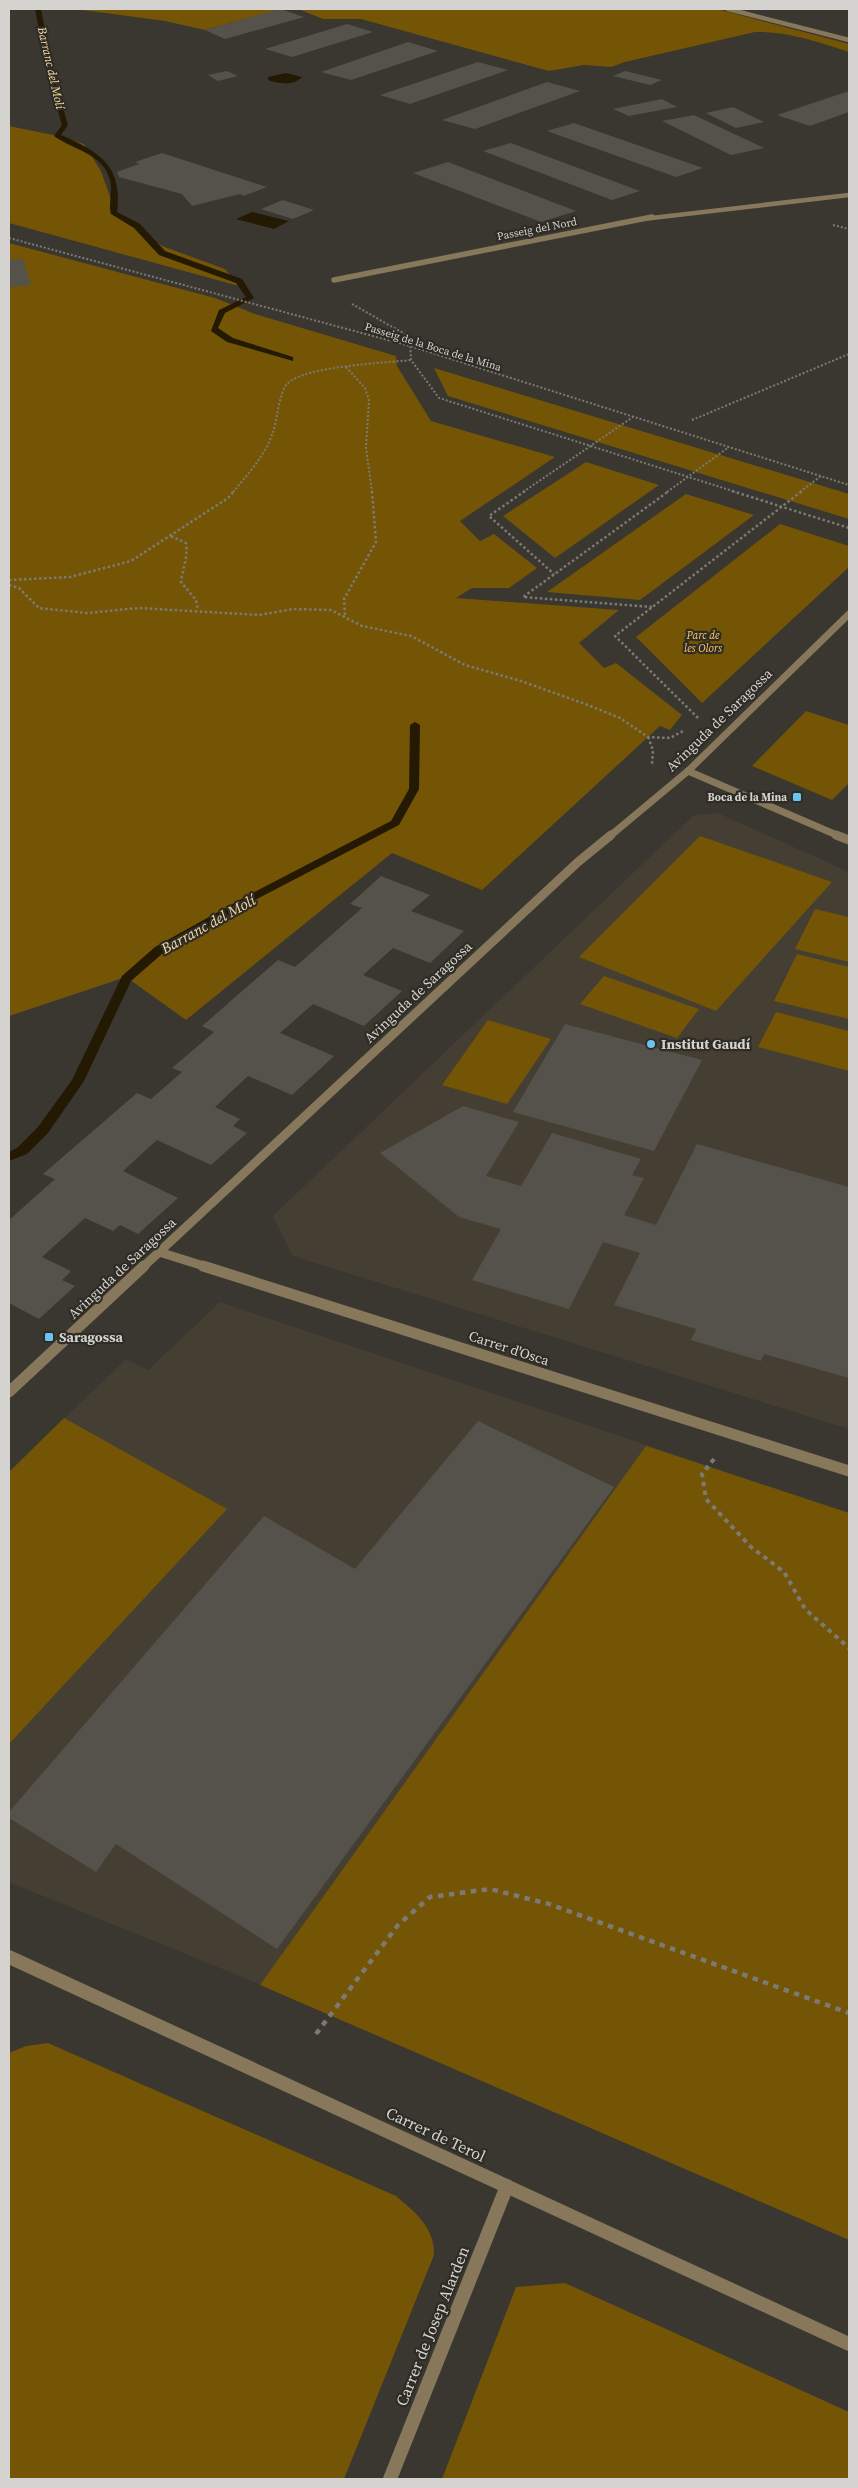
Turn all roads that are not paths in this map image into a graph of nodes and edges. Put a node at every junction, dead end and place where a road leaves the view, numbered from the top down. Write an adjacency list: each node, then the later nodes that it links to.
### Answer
1 (728, 9): 2 (street)
2 (849, 40)
3 (849, 195): 4 (street, Passeig del Nord)
4 (334, 280)
5 (849, 614): 6 (street, Avinguda de Saragossa)
6 (688, 771): 7 (street); 8 (street, Avinguda de Saragossa)
7 (849, 840)
8 (159, 1252): 9 (street, Avinguda de Saragossa); 10 (street, Carrer d'Osca)
9 (9, 1392)
10 (849, 1471)
11 (9, 1957): 12 (street, Carrer de Terol)
12 (507, 2186): 13 (street, Carrer de Terol); 14 (street, Carrer de Josep Alarden)
13 (849, 2344)
14 (390, 2479)

